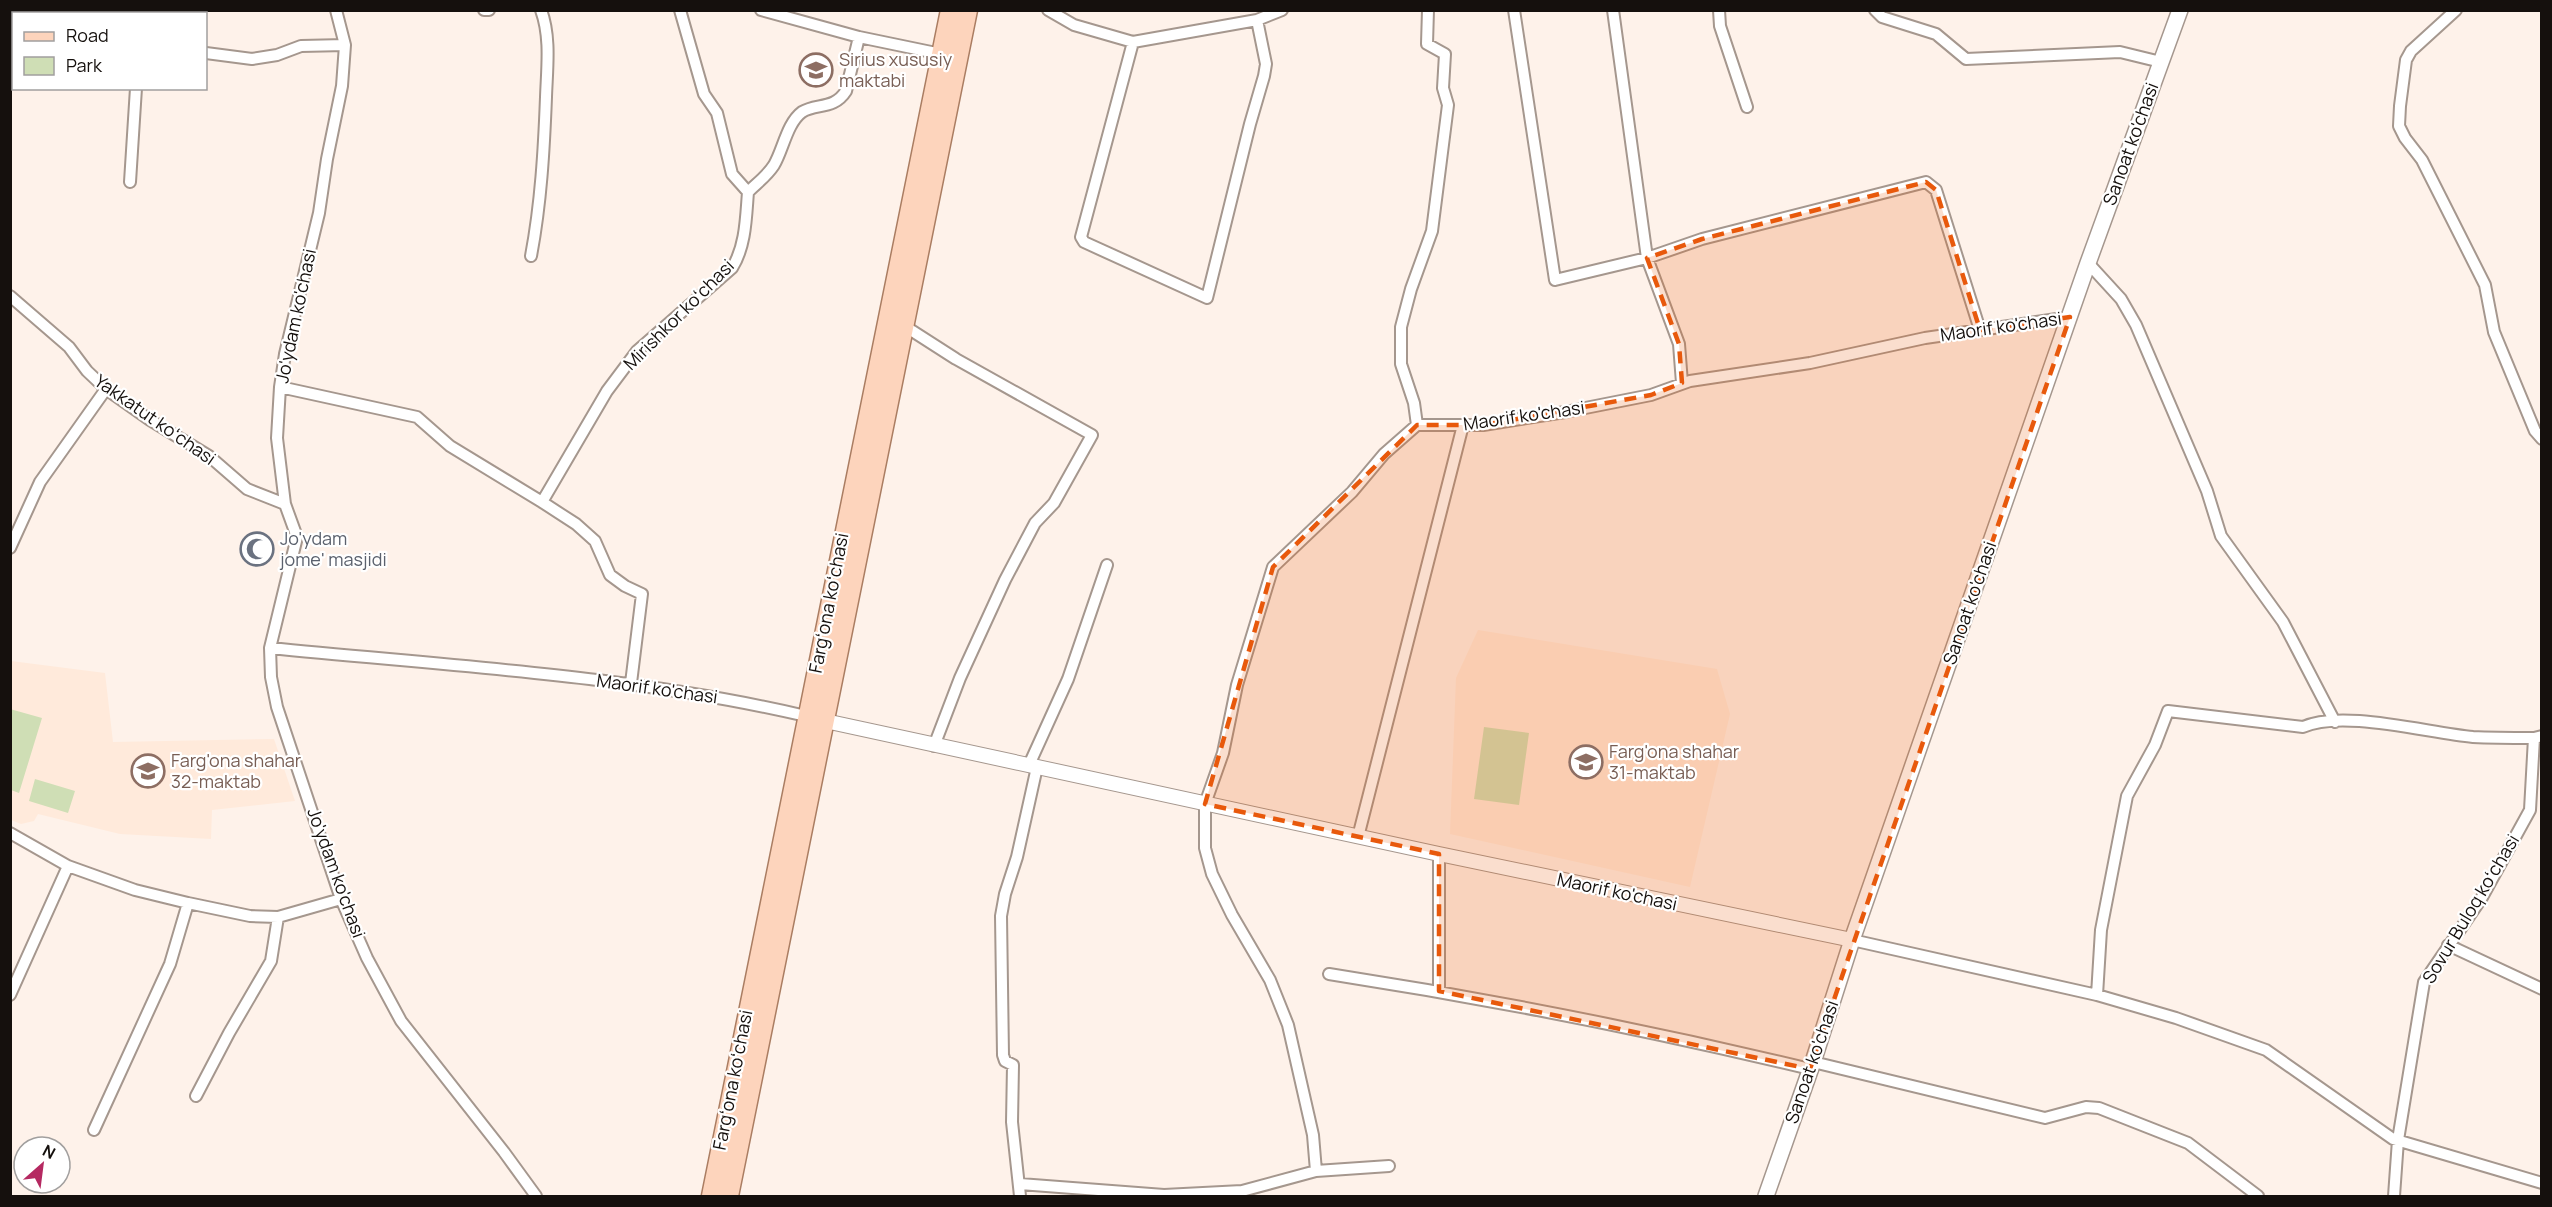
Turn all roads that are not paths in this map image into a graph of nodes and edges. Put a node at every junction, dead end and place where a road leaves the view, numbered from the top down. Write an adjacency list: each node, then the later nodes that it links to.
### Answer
1 (336, 10): 21 (street, Jo'ydam ko'chasi)
2 (484, 10): 3 (street)
3 (489, 10)
4 (541, 10): 29 (street)
5 (680, 10): 28 (street)
6 (761, 10): 19 (street)
7 (950, 10): 23 (main road, Fargʻona koʻchasi)
8 (968, 10): 34 (main road, Fargʻona koʻchasi)
9 (1048, 10): 20 (street)
10 (1282, 10): 18 (street)
11 (1428, 10): 39 (street)
12 (1514, 10): 30 (street)
13 (1613, 10): 30 (street)
14 (1719, 10): 26 (street)
15 (1875, 10): 24 (street)
16 (2180, 10): 24 (main road, Sanoat ko'chasi)
17 (2457, 10): 41 (street)
18 (1257, 20): 20 (street); 20 (street)
19 (859, 37): 23 (street); 28 (street)
20 (1133, 42)
21 (345, 45): 22 (street); 37 (street, Jo'ydam ko'chasi)
22 (207, 53)
23 (941, 54): 48 (main road, Fargʻona koʻchasi)
24 (2161, 62): 31 (main road, Sanoat ko'chasi)
25 (136, 90): 27 (street)
26 (1747, 107)
27 (130, 182)
28 (748, 192): 42 (street, Mirishkor koʻchasi)
29 (531, 256)
30 (1647, 258): 35 (street); 36 (street)
31 (2088, 263): 33 (main road, Sanoat ko'chasi); 49 (street)
32 (10, 296): 38 (street, Yakkatut koʻchasi)
33 (2070, 317): 35 (street, Maorif ko'chasi); 61 (main road, Sanoat ko'chasi)
34 (903, 325): 48 (main road, Fargʻona koʻchasi); 51 (street)
35 (1980, 330): 36 (street, Maorif ko'chasi)
36 (1682, 383): 40 (street, Maorif ko'chasi)
37 (280, 387): 42 (street); 43 (street, Jo'ydam ko'chasi)
38 (106, 389): 43 (street, Yakkatut koʻchasi); 44 (street)
39 (1417, 425): 40 (street, Maorif ko'chasi); 53 (street)
40 (1464, 425): 55 (street)
41 (2541, 438)
42 (542, 502): 47 (street)
43 (285, 504): 46 (street, Jo'ydam ko'chasi)
44 (10, 548)
45 (1107, 565): 52 (street)
46 (270, 648): 47 (street, Maorif ko'chasi); 58 (street, Jo'ydam ko'chasi)
47 (631, 683): 48 (street, Maorif ko'chasi)
48 (815, 718): 51 (street, Maorif ko'chasi); 77 (main road, Fargʻona koʻchasi); 78 (main road, Fargʻona koʻchasi)
49 (2335, 722): 50 (street); 67 (street)
50 (2537, 737): 62 (street, Sovur Buloq koʻchasi)
51 (934, 746): 52 (street, Maorif ko'chasi)
52 (1033, 766): 53 (street, Maorif ko'chasi); 75 (street)
53 (1205, 804): 55 (street, Maorif ko'chasi); 73 (street)
54 (10, 833): 57 (street)
55 (1358, 837): 56 (street, Maorif ko'chasi)
56 (1439, 855): 61 (street, Maorif ko'chasi); 65 (street)
57 (68, 866): 59 (street); 66 (street)
58 (341, 899): 60 (street); 76 (street, Jo'ydam ko'chasi)
59 (188, 903): 60 (street); 70 (street)
60 (278, 917): 69 (street)
61 (1852, 940): 67 (street); 68 (main road, Sanoat ko'chasi)
62 (2448, 945): 64 (street); 71 (street, Sovur Buloq koʻchasi)
63 (1329, 974): 65 (street)
64 (2541, 989)
65 (1439, 991): 68 (street)
66 (10, 995)
67 (2097, 995): 71 (street)
68 (1812, 1066): 80 (main road, Sanoat ko'chasi); 81 (street)
69 (196, 1096)
70 (94, 1130)
71 (2398, 1140): 74 (street); 82 (street, Sovur Buloq koʻchasi)
72 (1389, 1167): 73 (street)
73 (1316, 1172): 75 (street)
74 (2541, 1183)
75 (1020, 1184): 79 (street)
76 (536, 1197)
77 (711, 1197)
78 (729, 1197)
79 (1020, 1197)
80 (1766, 1197)
81 (2258, 1197)
82 (2394, 1197)

